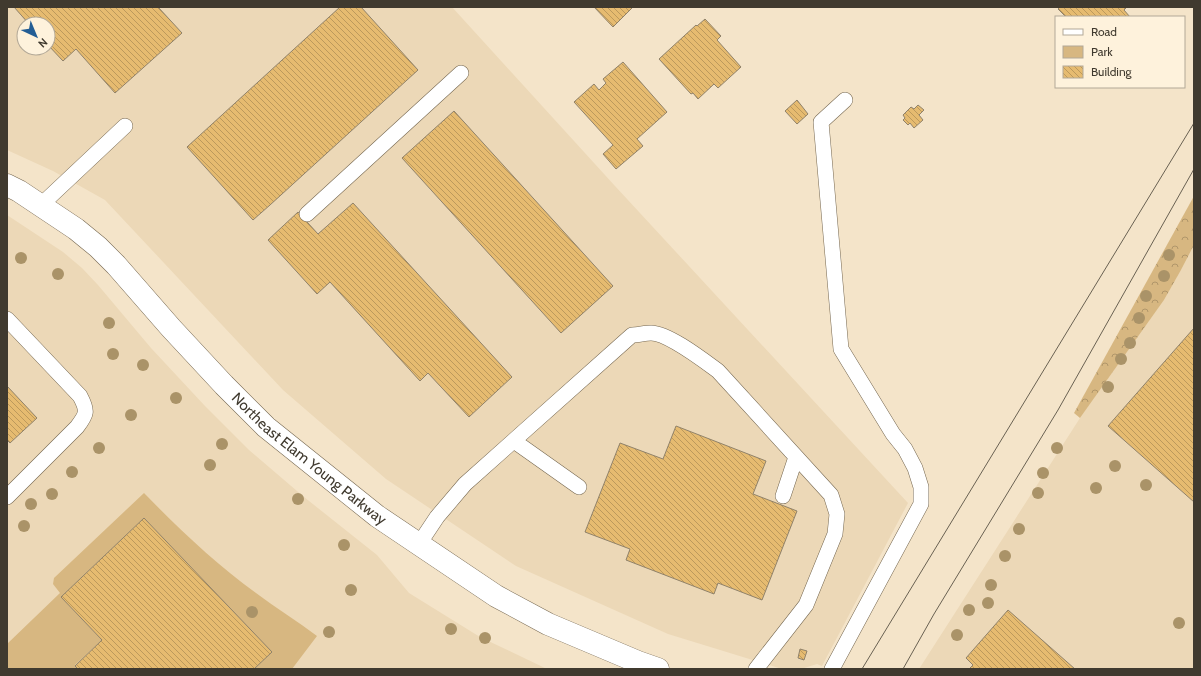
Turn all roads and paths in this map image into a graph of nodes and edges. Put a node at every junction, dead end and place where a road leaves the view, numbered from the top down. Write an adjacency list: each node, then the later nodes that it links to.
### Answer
1 (461, 73): 6 (lane)
2 (845, 100): 16 (lane)
3 (125, 126): 5 (lane)
4 (7, 185): 5 (street, Northeast Elam Young Parkway)
5 (41, 205): 13 (street, Northeast Elam Young Parkway)
6 (307, 214)
7 (7, 319): 12 (lane)
8 (514, 441): 9 (lane); 10 (lane); 13 (lane)
9 (796, 457): 11 (lane); 15 (lane)
10 (579, 487)
11 (783, 496)
12 (7, 497)
13 (419, 544): 14 (street, Northeast Elam Young Parkway)
14 (658, 669)
15 (756, 669)
16 (832, 669)

